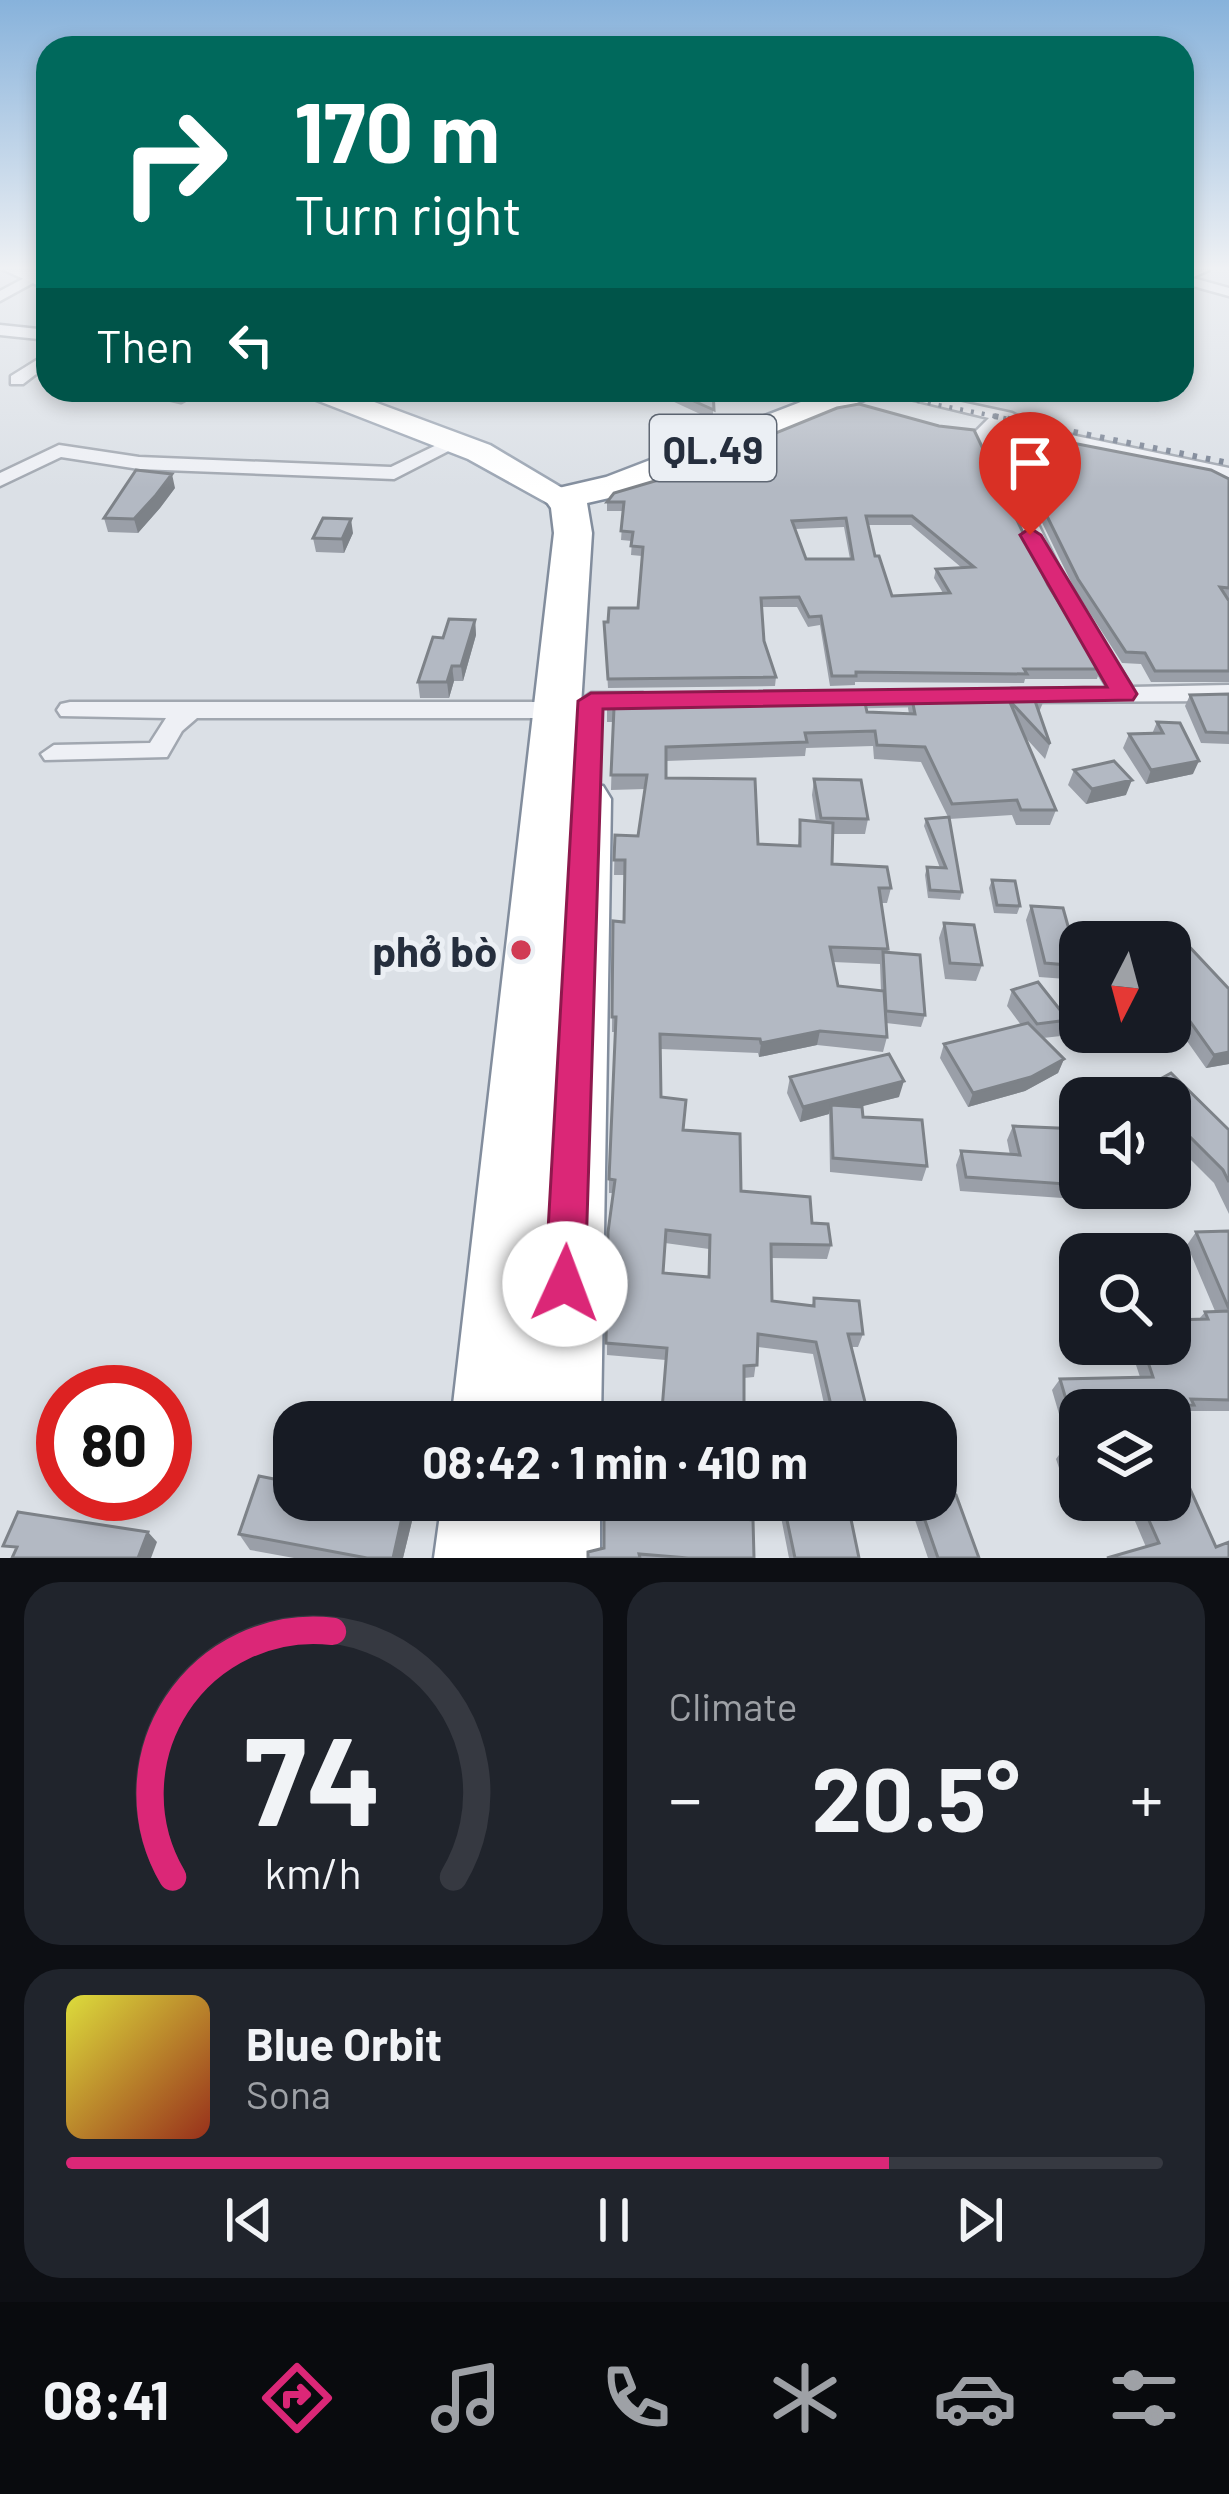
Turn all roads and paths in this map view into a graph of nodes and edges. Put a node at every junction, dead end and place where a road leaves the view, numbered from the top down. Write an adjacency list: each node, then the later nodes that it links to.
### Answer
1 (36, 367): 2 (street)
2 (36, 381)
3 (347, 402): 9 (main road)
4 (380, 402): 13 (main road)
5 (836, 402): 13 (highway, QL.49)
6 (908, 402): 8 (street)
7 (923, 402): 10 (street)
8 (991, 423): 11 (street); 15 (street)
9 (455, 443): 12 (street); 13 (main road)
10 (1229, 460)
11 (1229, 474)
12 (0, 480)
13 (576, 495): 18 (highway)
14 (1229, 693): 15 (street)
15 (1124, 694): 17 (street)
16 (662, 700): 18 (street)
17 (732, 700)
18 (576, 705): 20 (street); 22 (highway); 23 (highway)
19 (70, 710): 20 (street)
20 (191, 710): 21 (street)
21 (54, 754)
22 (494, 1401)
23 (560, 1401)
24 (482, 1521): 26 (highway)
25 (556, 1521): 27 (highway)
26 (479, 1558)
27 (555, 1558)

